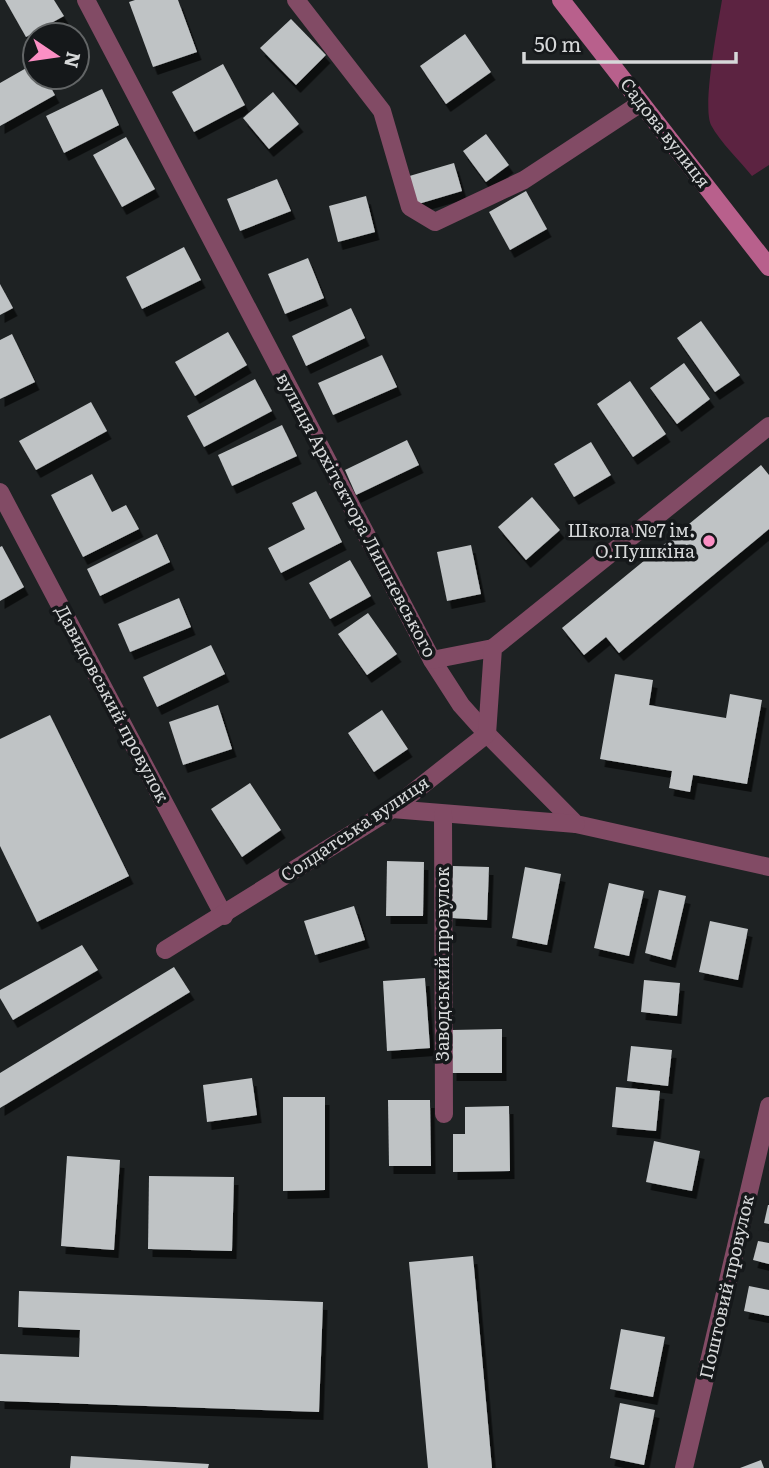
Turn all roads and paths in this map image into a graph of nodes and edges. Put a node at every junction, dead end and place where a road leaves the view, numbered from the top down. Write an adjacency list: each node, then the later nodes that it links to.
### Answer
1 (86, 0): 9 (street, вулиця Архітектора Лишневського)
2 (296, 0): 4 (street)
3 (561, 0): 4 (main road, Садова вулиця)
4 (641, 103): 5 (main road, Садова вулиця)
5 (769, 267)
6 (769, 426): 8 (street)
7 (0, 492): 15 (street, Давидовський провулок)
8 (493, 648): 9 (street); 10 (street)
9 (432, 660): 10 (street, вулиця Архітектора Лишневського)
10 (487, 734): 11 (street, Солдатська вулиця); 13 (street, вулиця Архітектора Лишневського)
11 (392, 809): 12 (street); 15 (street, Солдатська вулиця)
12 (443, 814): 13 (street); 18 (street, Заводський провулок)
13 (576, 824): 14 (street)
14 (769, 867)
15 (224, 916): 16 (street, Солдатська вулиця)
16 (165, 950)
17 (769, 1106): 19 (street, Поштовий провулок)
18 (444, 1114)
19 (684, 1468)

